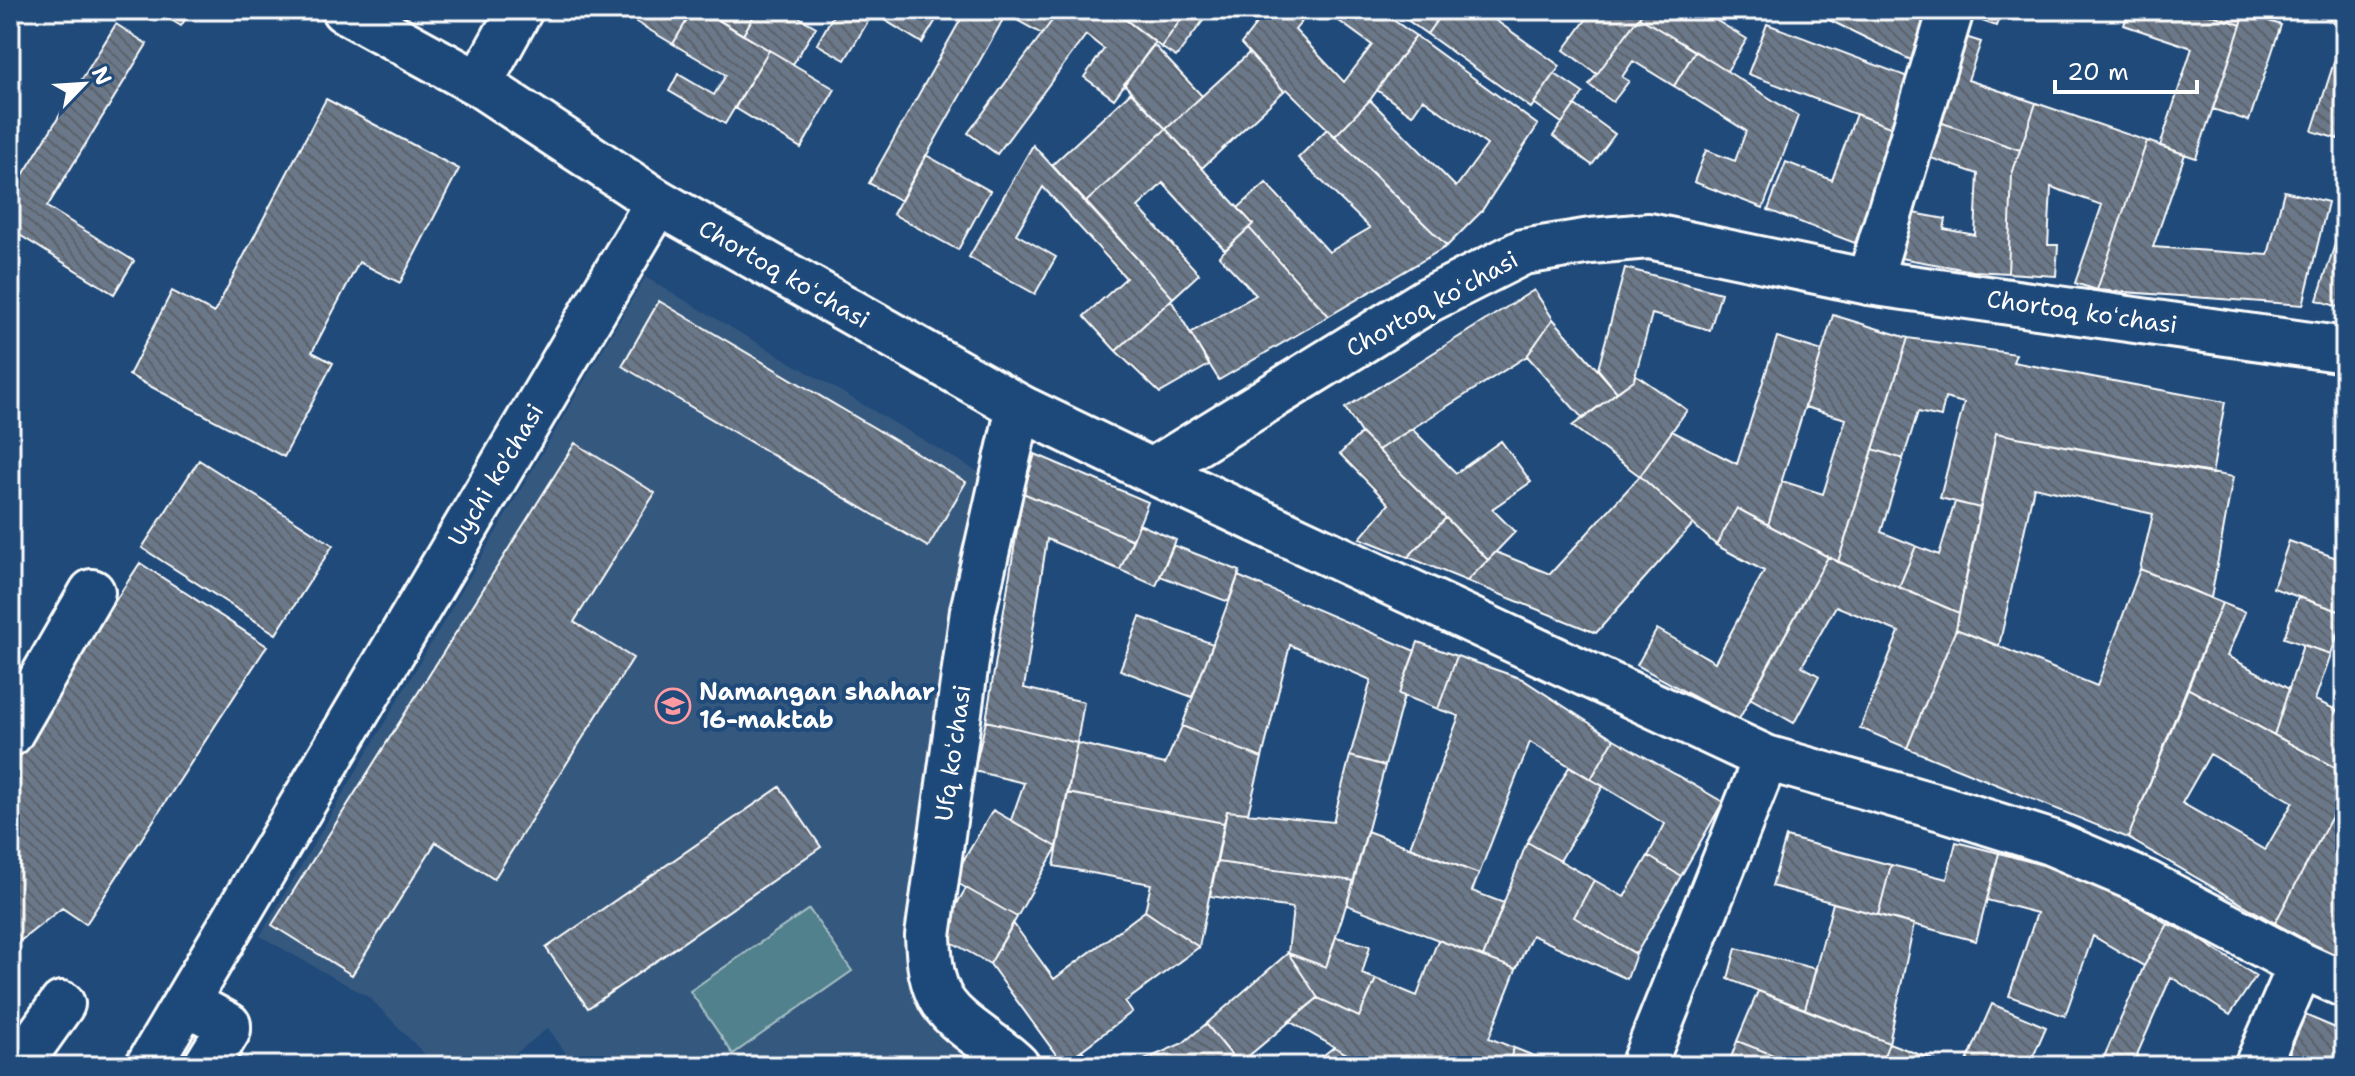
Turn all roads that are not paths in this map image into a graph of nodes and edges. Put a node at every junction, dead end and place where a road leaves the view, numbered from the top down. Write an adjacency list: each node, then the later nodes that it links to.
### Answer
1 (344, 10): 4 (street)
2 (520, 10): 4 (street)
3 (1951, 10): 6 (street)
4 (479, 84): 5 (street)
5 (658, 202): 8 (street, Chortoq koʻchasi); 15 (street, Uychi ko'chasi)
6 (1869, 282): 7 (street, Chortoq koʻchasi); 9 (street, Chortoq koʻchasi)
7 (2345, 350)
8 (1019, 407): 9 (street, Chortoq koʻchasi); 20 (street, Ufq koʻchasi)
9 (1152, 471): 12 (street)
10 (92, 592): 11 (street)
11 (10, 734)
12 (1766, 758): 13 (street); 21 (street)
13 (2301, 965): 14 (street); 22 (street)
14 (2345, 985)
15 (186, 1002): 18 (street, Uychi ko'chasi); 19 (street)
16 (62, 1004): 17 (street)
17 (18, 1066)
18 (148, 1066)
19 (206, 1066)
20 (1017, 1066)
21 (1643, 1066)
22 (2257, 1066)

